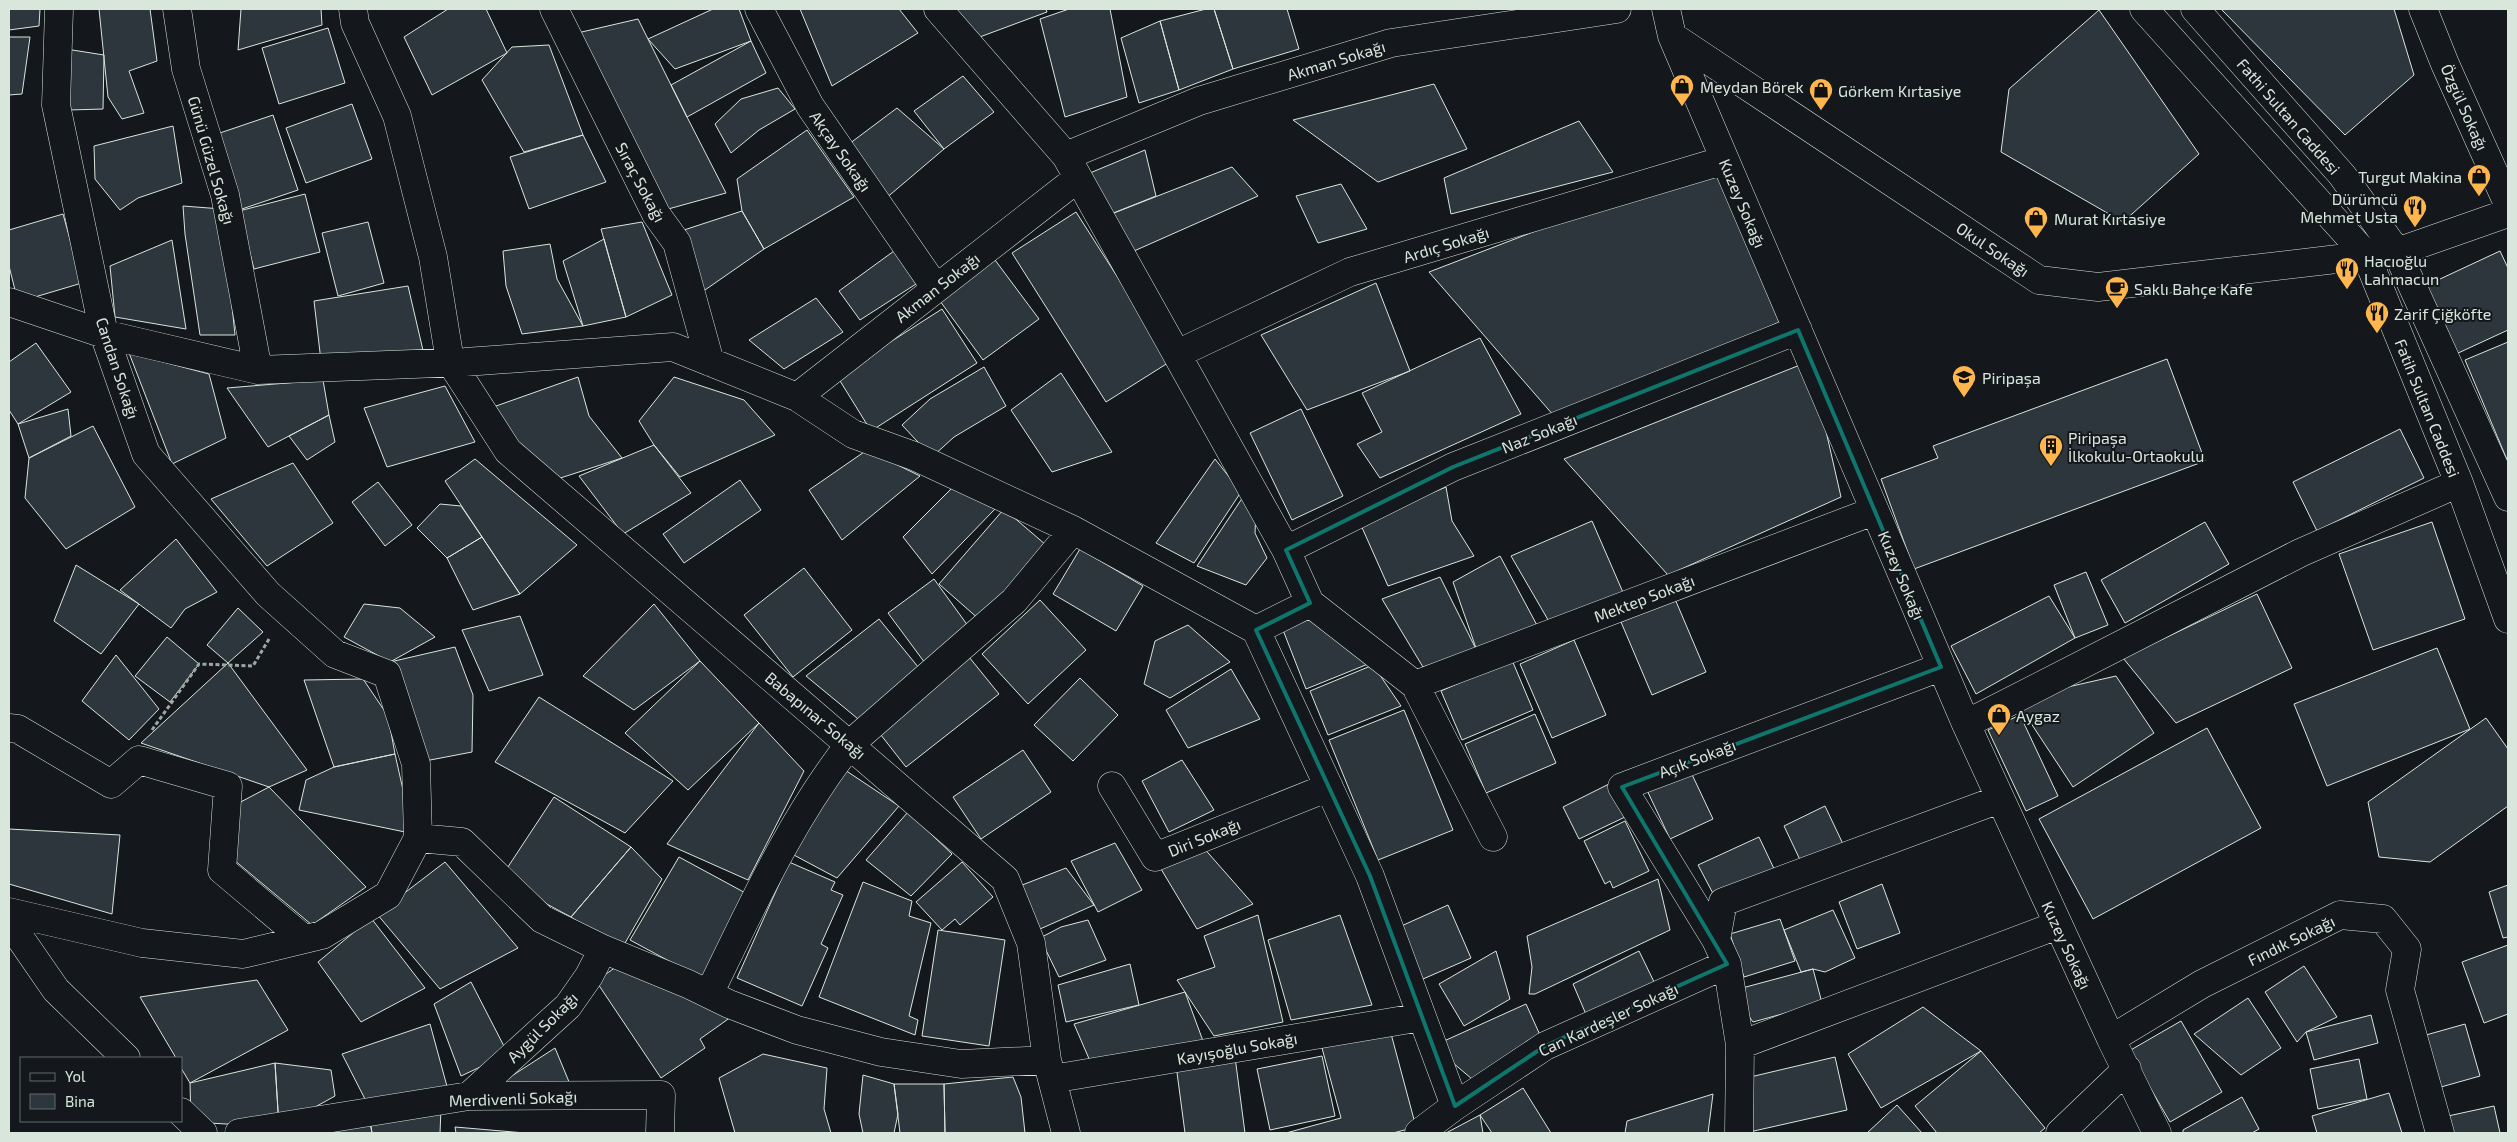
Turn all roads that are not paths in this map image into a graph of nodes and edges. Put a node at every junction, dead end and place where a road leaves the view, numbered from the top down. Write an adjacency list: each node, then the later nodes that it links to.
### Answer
1 (59, 9): 22 (street, Candan Sokağı)
2 (177, 9): 26 (street, Günü Güzel Sokağı)
3 (353, 9): 24 (street)
4 (554, 9): 25 (street, Sıraç Sokağı)
5 (758, 9): 19 (street, Akçay Sokağı)
6 (938, 9): 14 (street)
7 (1617, 9): 14 (street, Akman Sokağı)
8 (1666, 9): 12 (street, Kuzey Sokağı)
9 (2144, 9): 18 (street, Fatih Sultan Caddesi)
10 (2195, 9): 17 (street, Fathi Sultan Caddesi)
11 (2424, 9): 15 (street, Özgül Sokağı)
12 (1672, 36): 13 (street, Kuzey Sokağı); 18 (street, Okul Sokağı)
13 (1725, 160): 21 (street, Kuzey Sokağı); 23 (street, Ardıç Sokağı)
14 (1072, 167): 19 (street, Akman Sokağı); 23 (street)
15 (2508, 204)
16 (2508, 213): 17 (street, Okul Sokağı)
17 (2397, 252): 18 (street, Okul Sokağı); 29 (street, Fathi Sultan Caddesi)
18 (2366, 255): 28 (street, Fatih Sultan Caddesi)
19 (935, 287): 27 (street, Akman Sokağı)
20 (9, 302): 22 (street)
21 (1798, 330): 30 (street, Kuzey Sokağı); 32 (street, Naz Sokağı)
22 (104, 334): 26 (street); 45 (street, Candan Sokağı)
23 (1177, 354): 32 (street)
24 (450, 361): 25 (street); 26 (street); 40 (street, Babapınar Sokağı)
25 (710, 362): 27 (street)
26 (258, 370)
27 (797, 397): 31 (street)
28 (2459, 483): 34 (street, Fatih Sultan Caddesi); 38 (street)
29 (2508, 496)
30 (1874, 511): 36 (street, Kuzey Sokağı); 37 (street, Mektep Sokağı)
31 (1073, 530): 35 (street); 40 (street)
32 (1286, 550): 33 (street)
33 (1310, 602): 35 (street); 37 (street)
34 (2508, 620)
35 (1256, 630): 42 (street)
36 (1941, 667): 38 (street, Kuzey Sokağı); 50 (street, Açık Sokağı)
37 (1415, 685): 44 (street)
38 (1966, 724): 43 (street, Kuzey Sokağı)
39 (9, 728): 49 (street)
40 (850, 744): 53 (street); 59 (street, Babapınar Sokağı)
41 (1112, 786): 42 (street, Diri Sokağı)
42 (1329, 787): 54 (street)
43 (2000, 799): 48 (street, Kuzey Sokağı); 50 (street)
44 (1493, 837)
45 (418, 838): 49 (street); 51 (street, Kayışoğlu Sokağı)
46 (9, 912): 49 (street)
47 (9, 922): 57 (street)
48 (2058, 925): 55 (street, Kuzey Sokağı); 56 (street)
49 (304, 939)
50 (1716, 940): 52 (street)
51 (603, 949): 53 (street, Kayışoğlu Sokağı); 60 (street, Aygül Sokağı)
52 (1727, 964): 56 (street); 61 (street, Can Kardeşler Sokağı)
53 (709, 994): 59 (street, Kayışoğlu Sokağı)
54 (1422, 1017): 59 (street, Kayışoğlu Sokağı); 61 (street)
55 (2111, 1039): 58 (street, Kuzey Sokağı); 71 (street, Fındık Sokağı)
56 (1740, 1045): 68 (street)
57 (125, 1057)
58 (2127, 1069): 69 (street); 70 (street, Kuzey Sokağı)
59 (1050, 1070): 66 (street, Babapınar Sokağı)
60 (469, 1096): 64 (street, Merdivenli Sokağı); 65 (street, Merdivenli Sokağı)
61 (1455, 1106): 67 (street, Can Kardeşler Sokağı)
62 (182, 1113): 63 (street)
63 (203, 1133)
64 (239, 1133)
65 (660, 1133)
66 (1066, 1133)
67 (1419, 1133)
68 (1739, 1133)
69 (2060, 1133)
70 (2157, 1133)
71 (2440, 1133)

